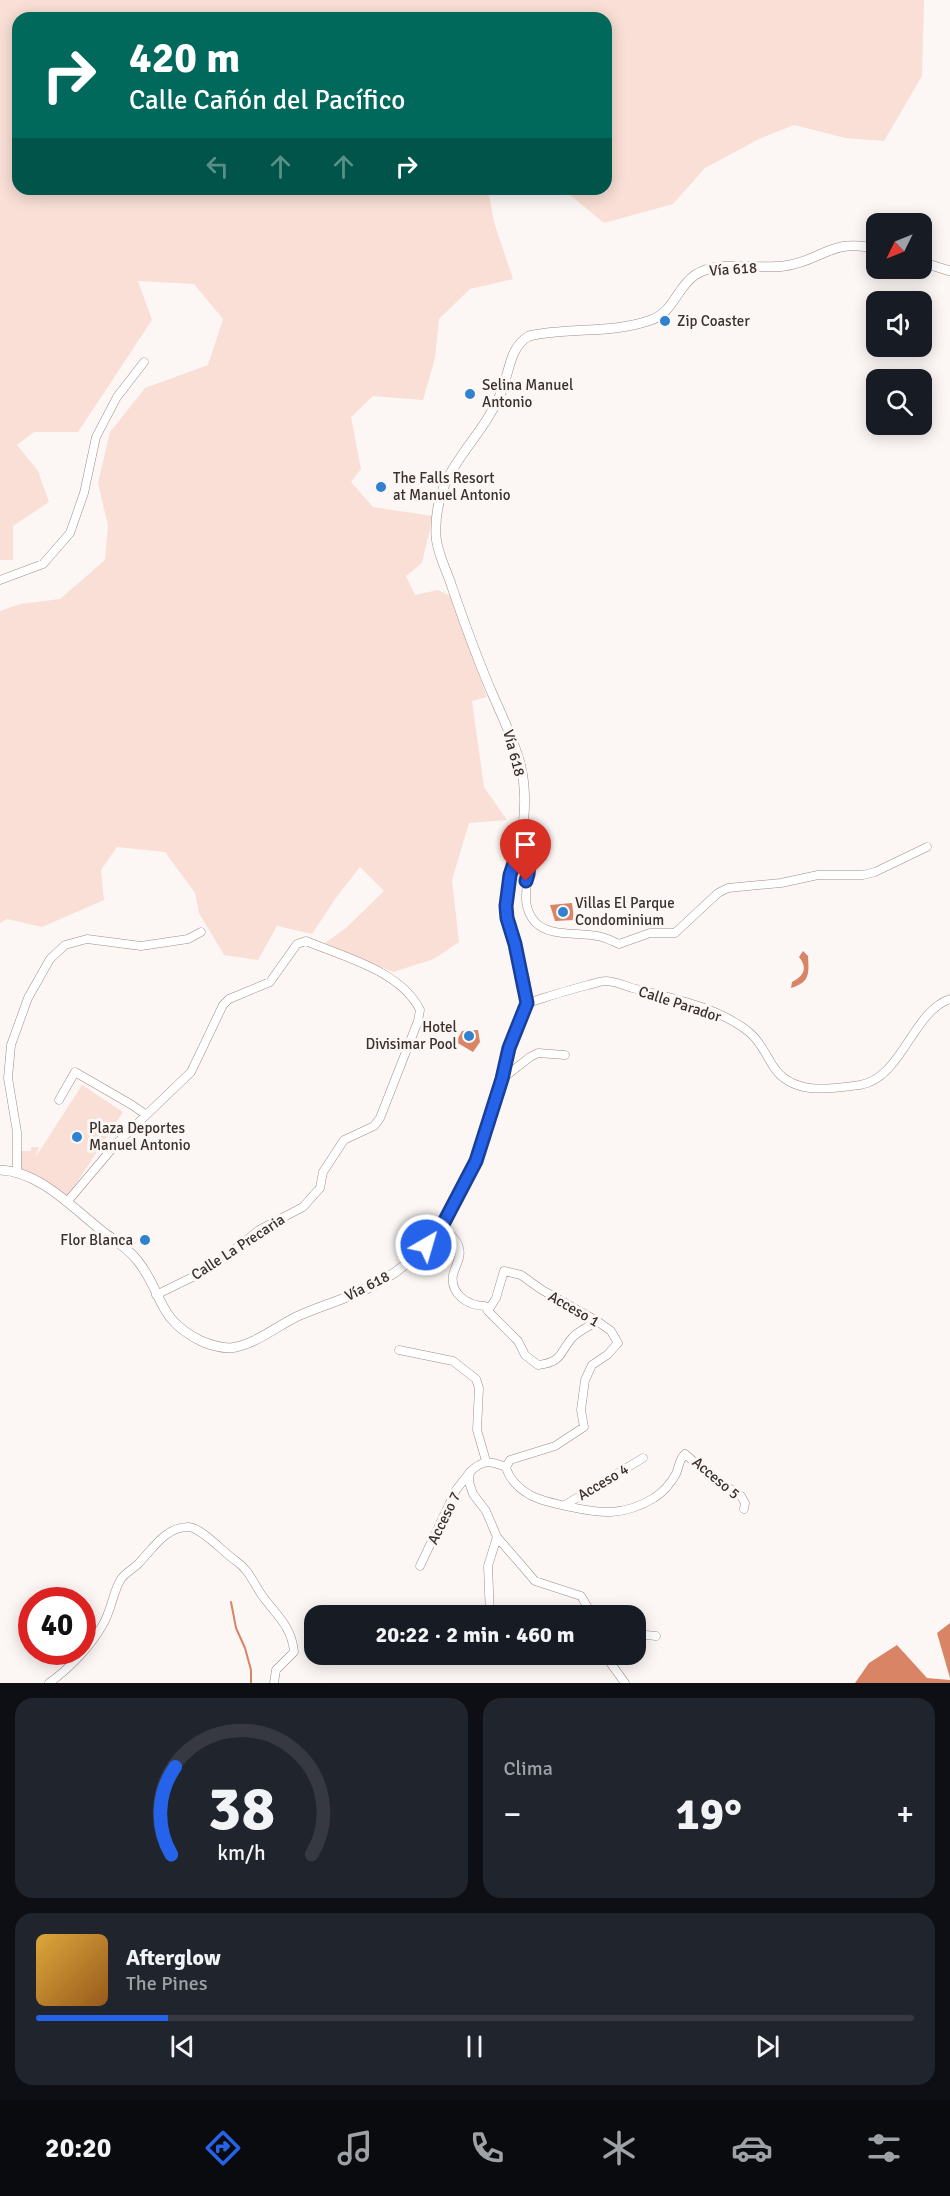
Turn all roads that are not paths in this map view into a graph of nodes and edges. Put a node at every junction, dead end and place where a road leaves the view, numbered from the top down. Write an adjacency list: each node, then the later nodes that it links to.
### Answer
1 (866, 247): 7 (street, Vía 618)
2 (932, 265): 3 (street)
3 (950, 271)
4 (144, 362): 5 (street)
5 (0, 580)
6 (927, 847): 7 (street)
7 (519, 848): 10 (street, Vía 618)
8 (201, 932): 16 (street)
9 (950, 999): 10 (street, Calle Parador)
10 (527, 1003): 12 (street, Vía 618)
11 (565, 1055): 12 (street)
12 (502, 1079): 18 (street, Vía 618)
13 (59, 1100): 14 (street)
14 (145, 1114): 17 (street, Calle La Precaria); 19 (street, Calle La Precaria)
15 (0, 1170): 16 (street, Vía 618)
16 (17, 1173): 17 (street, Vía 618)
17 (67, 1202): 19 (street, Vía 618)
18 (441, 1228): 19 (street, Vía 618); 20 (street)
19 (156, 1295)
20 (488, 1311): 21 (street, Acceso 1); 21 (street)
21 (597, 1321): 25 (street, Acceso 1)
22 (399, 1350): 24 (street)
23 (643, 1458): 27 (street, Acceso 4)
24 (486, 1461): 25 (street); 26 (street)
25 (506, 1467): 27 (street, Acceso 4)
26 (470, 1472): 29 (street); 30 (street, Acceso 7)
27 (565, 1505): 28 (street, Acceso 5)
28 (744, 1509)
29 (497, 1537): 31 (street); 32 (street)
30 (420, 1566)
31 (490, 1605)
32 (586, 1605)
33 (646, 1635): 34 (street)
34 (656, 1636)
35 (612, 1665): 38 (street)
36 (49, 1683): 37 (street)
37 (274, 1683)
38 (625, 1683)

